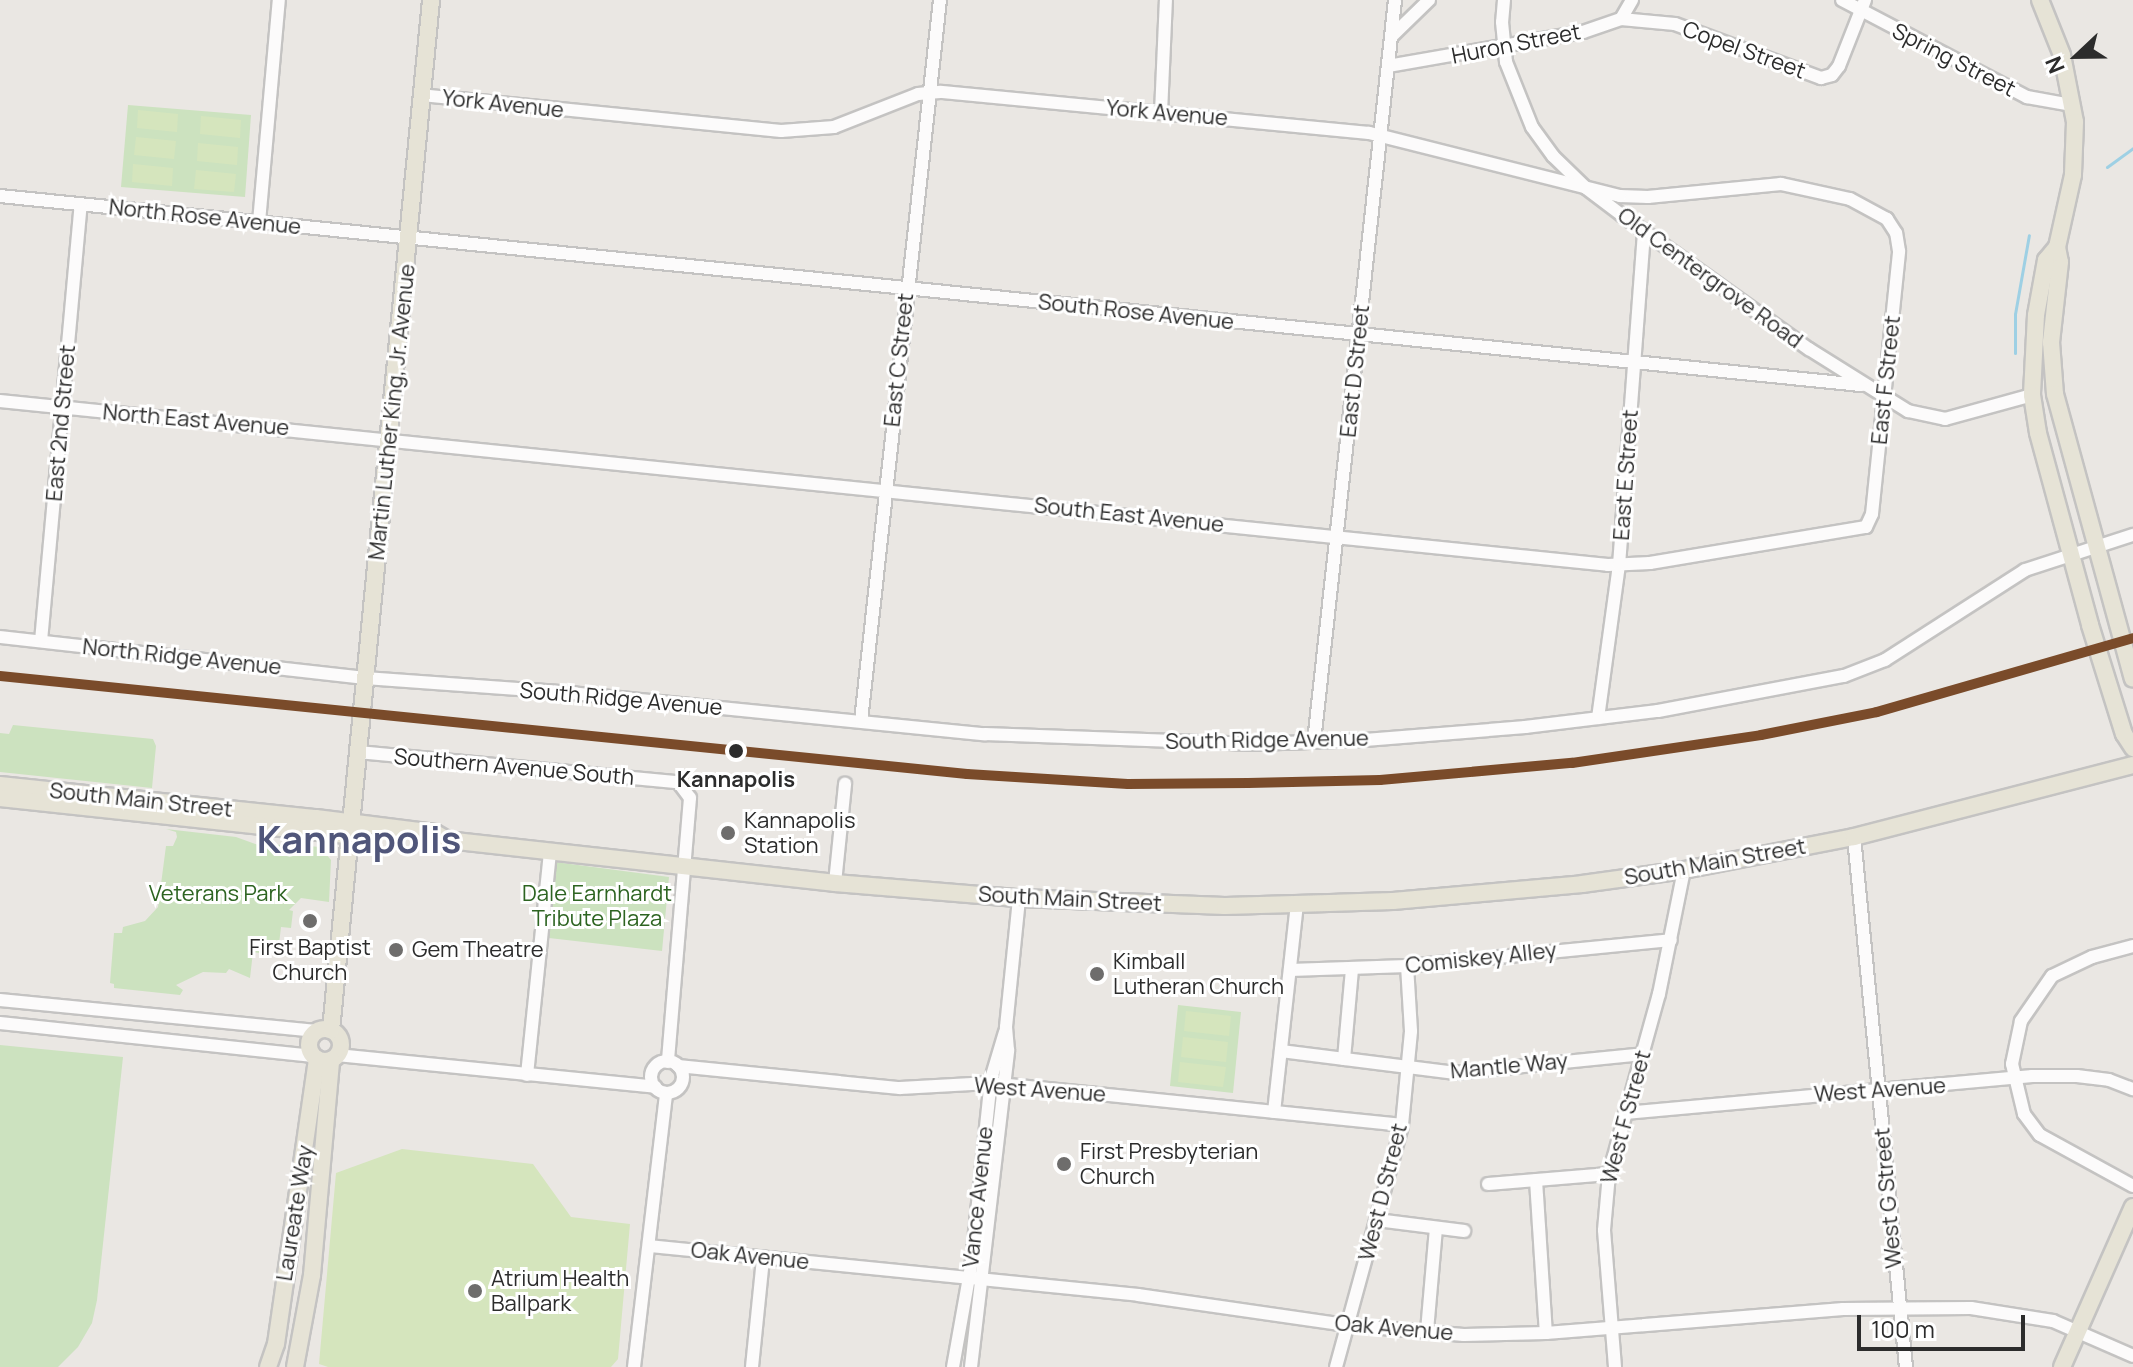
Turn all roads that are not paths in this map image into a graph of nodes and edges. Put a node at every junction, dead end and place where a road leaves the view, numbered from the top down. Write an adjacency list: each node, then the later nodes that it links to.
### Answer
1 (279, 0): 24 (street)
2 (431, 0): 17 (main road, Martin Luther King, Jr. Avenue)
3 (940, 0): 16 (street, East C Street)
4 (1166, 0): 19 (street)
5 (1395, 0): 13 (street, East D Street)
6 (1429, 0): 13 (street)
7 (1504, 0): 14 (street, Old Centergrove Road)
8 (1632, 0): 12 (street)
9 (1842, 0): 11 (street, Spring Street)
10 (2040, 0): 18 (main road)
11 (1862, 6): 12 (street, Copel Street); 18 (street, Spring Street)
12 (1621, 19): 14 (street, Huron Street)
13 (1391, 37): 15 (street, East D Street)
14 (1504, 47): 15 (street, Huron Street); 21 (street, Old Centergrove Road)
15 (1388, 66): 20 (street, East D Street)
16 (927, 93): 17 (street, York Avenue); 19 (street, York Avenue); 29 (street, East C Street)
17 (422, 95): 27 (main road, Martin Luther King, Jr. Avenue)
18 (2072, 105): 28 (main road)
19 (1161, 113): 20 (street, York Avenue)
20 (1381, 135): 21 (street, York Avenue); 30 (street, East D Street)
21 (1586, 188): 25 (street, Old Centergrove Road); 26 (street, York Avenue)
22 (0, 196): 23 (street, North Rose Avenue)
23 (81, 205): 24 (street, North Rose Avenue); 36 (street, East 2nd Street)
24 (259, 222): 27 (street, North Rose Avenue)
25 (1644, 230): 31 (street, East E Street); 32 (street, Old Centergrove Road)
26 (1896, 233): 34 (street, East F Street)
27 (409, 237): 29 (street, South Rose Avenue); 37 (main road, Martin Luther King, Jr. Avenue)
28 (2057, 247): 33 (main road); 38 (main road)
29 (906, 289): 30 (street, South Rose Avenue); 39 (street, East C Street)
30 (1360, 334): 31 (street, South Rose Avenue); 42 (street, East D Street)
31 (1634, 363): 32 (street, South Rose Avenue); 45 (street, East E Street)
32 (1862, 385): 34 (street, Old Centergrove Road)
33 (2032, 395): 34 (street, Old Centergrove Road); 38 (main road); 44 (main road)
34 (1884, 397): 40 (street, East F Street)
35 (0, 401): 36 (street, North East Avenue)
36 (63, 408): 37 (street, North East Avenue); 47 (street, East 2nd Street)
37 (391, 440): 39 (street, South East Avenue); 48 (main road, Martin Luther King, Jr. Avenue)
38 (2071, 461): 43 (main road)
39 (885, 490): 42 (street, South East Avenue); 51 (street, East C Street)
40 (1866, 527): 45 (street, South East Avenue)
41 (2133, 535): 43 (street, South Ridge Avenue)
42 (1337, 536): 45 (street, South East Avenue); 52 (street, East D Street)
43 (2094, 547): 44 (street, South Ridge Avenue); 49 (main road)
44 (2071, 553): 50 (street, South Ridge Avenue); 53 (main road)
45 (1619, 565): 50 (street, East E Street)
46 (0, 637): 47 (street, North Ridge Avenue)
47 (41, 641): 48 (street, North Ridge Avenue)
48 (364, 678): 51 (street, South Ridge Avenue); 54 (main road, Martin Luther King, Jr. Avenue)
49 (2133, 679)
50 (1598, 718): 52 (street, South Ridge Avenue)
51 (861, 721): 52 (street, South Ridge Avenue)
52 (1314, 742)
53 (2133, 748)
54 (358, 752): 59 (main road, Martin Luther King, Jr. Avenue); 62 (street, Southern Avenue South)
55 (2133, 765): 60 (main road, South Main Street)
56 (845, 784): 64 (street)
57 (0, 785): 59 (main road, South Main Street)
58 (0, 798): 59 (main road)
59 (351, 830): 61 (main road, South Main Street); 76 (main road)
60 (1854, 837): 63 (main road, South Main Street); 88 (street, West G Street)
61 (550, 852): 62 (main road, South Main Street); 84 (street)
62 (684, 865): 64 (main road, South Main Street); 82 (street)
63 (1684, 870): 66 (main road, South Main Street); 67 (street, West F Street)
64 (835, 883): 65 (main road, South Main Street)
65 (1019, 898): 66 (main road, South Main Street); 75 (street, Vance Avenue)
66 (1297, 905): 71 (street)
67 (1671, 940): 69 (street, Comiskey Alley); 79 (street, West F Street)
68 (2133, 946): 85 (street)
69 (1407, 966): 70 (street, Comiskey Alley); 83 (street, West D Street)
70 (1352, 969): 71 (street, Comiskey Alley); 81 (street)
71 (1290, 970): 78 (street)
72 (0, 1000): 73 (street)
73 (140, 1014): 76 (street); 77 (street)
74 (0, 1023): 77 (street)
75 (1006, 1029): 86 (street, Vance Avenue); 87 (street, Vance Avenue)
76 (324, 1031): 80 (main road); 80 (main road)
77 (138, 1037): 80 (street)
78 (1281, 1051): 81 (street, Mantle Way); 91 (street)
79 (1643, 1054): 83 (street, Mantle Way); 92 (street, West F Street)
80 (324, 1058): 84 (street); 112 (main road, Laureate Way); 113 (main road, Laureate Way)
81 (1344, 1059): 83 (street, Mantle Way)
82 (673, 1064): 86 (street, West Avenue); 90 (street); 90 (street)
83 (1408, 1066): 93 (street, West D Street)
84 (527, 1075): 90 (street)
85 (2014, 1078): 88 (street, West Avenue); 89 (street, West Avenue); 97 (street)
86 (990, 1083): 87 (street, West Avenue); 104 (street, Vance Avenue)
87 (1004, 1084): 91 (street, West Avenue); 104 (street, Vance Avenue)
88 (1878, 1089): 92 (street, West Avenue); 105 (street, West G Street)
89 (2133, 1089)
90 (660, 1090): 102 (street)
91 (1274, 1112): 93 (street, West Avenue)
92 (1625, 1113): 94 (street, West F Street)
93 (1402, 1125): 99 (street, West D Street)
94 (1609, 1174): 95 (street); 107 (street, West F Street)
95 (1536, 1180): 96 (street); 110 (street)
96 (1488, 1184)
97 (2133, 1186)
98 (2133, 1207): 109 (main road)
99 (1377, 1220): 100 (street); 106 (street, West D Street)
100 (1436, 1228): 101 (street); 108 (street)
101 (1464, 1231)
102 (649, 1246): 103 (street, Oak Avenue); 114 (street)
103 (763, 1258): 104 (street, Oak Avenue); 115 (street)
104 (976, 1280): 106 (street, Oak Avenue); 116 (street, Vance Avenue); 117 (street, Vance Avenue)
105 (1898, 1307): 107 (street, Oak Avenue); 109 (street, Oak Avenue); 120 (street, West G Street)
106 (1347, 1325): 108 (street, Oak Avenue); 118 (street, West D Street)
107 (1612, 1327): 110 (street, Oak Avenue); 119 (street, West F Street)
108 (1427, 1331): 110 (street, Oak Avenue)
109 (2077, 1331): 111 (street, Oak Avenue); 121 (main road)
110 (1546, 1333)
111 (2133, 1356)
112 (268, 1367)
113 (295, 1367)
114 (634, 1367)
115 (752, 1367)
116 (953, 1367)
117 (971, 1367)
118 (1336, 1367)
119 (1615, 1367)
120 (1906, 1367)
121 (2062, 1367)

